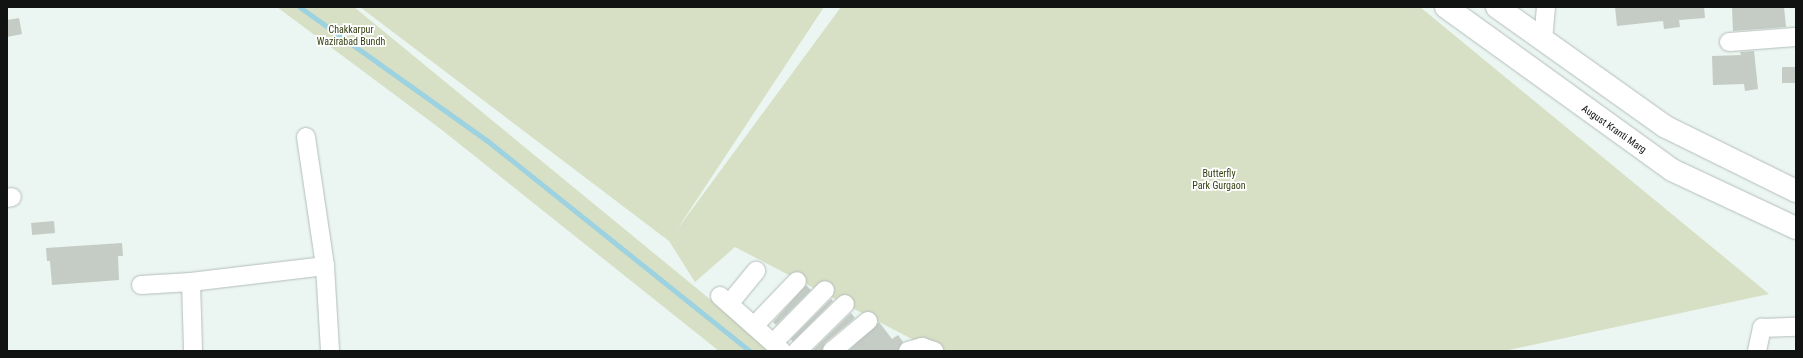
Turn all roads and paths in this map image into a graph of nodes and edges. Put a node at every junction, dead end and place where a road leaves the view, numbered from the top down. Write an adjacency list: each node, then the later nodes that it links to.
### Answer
1 (1446, 7): 9 (main road, August Kranti Marg)
2 (1497, 7): 5 (main road)
3 (1546, 7): 5 (street)
4 (1796, 37): 6 (street)
5 (1543, 41): 8 (main road)
6 (1729, 42)
7 (306, 137): 10 (street)
8 (1796, 191)
9 (1796, 228)
10 (325, 266): 13 (street); 22 (street)
11 (756, 271): 18 (street)
12 (797, 281): 18 (street)
13 (191, 282): 14 (street); 21 (street)
14 (141, 285)
15 (825, 290): 20 (street)
16 (845, 304): 23 (street)
17 (868, 321): 24 (street)
18 (754, 326): 20 (street)
19 (1796, 327): 27 (street)
20 (777, 347)
21 (193, 351)
22 (330, 351)
23 (797, 351)
24 (832, 351)
25 (908, 351): 26 (street)
26 (934, 351)
27 (1757, 351)

